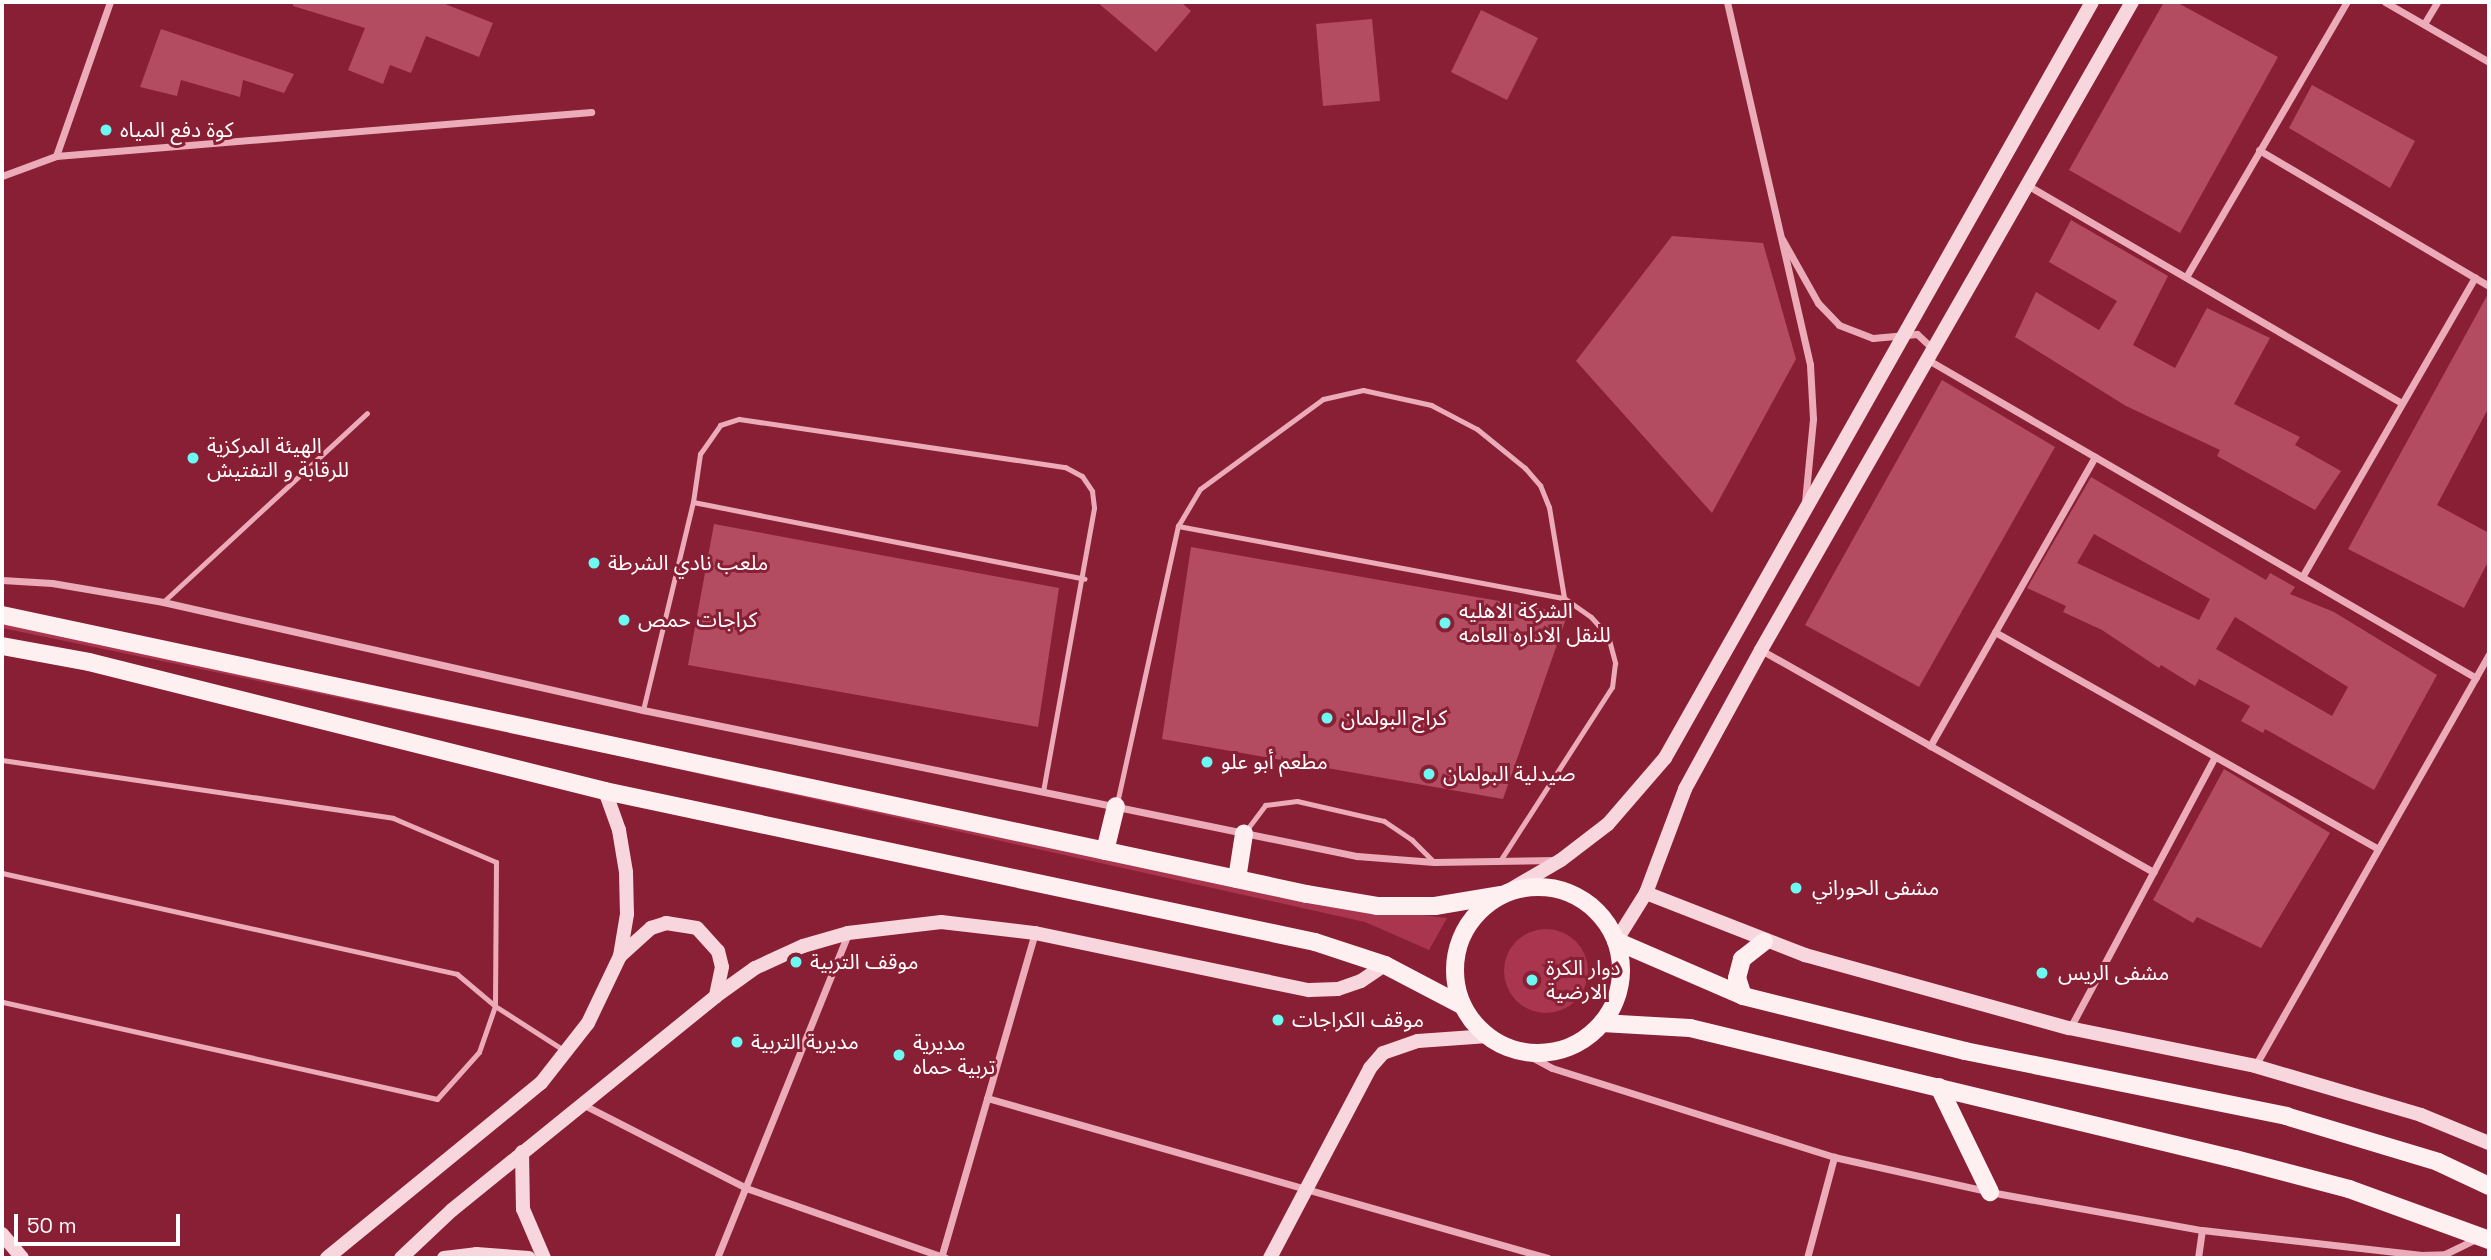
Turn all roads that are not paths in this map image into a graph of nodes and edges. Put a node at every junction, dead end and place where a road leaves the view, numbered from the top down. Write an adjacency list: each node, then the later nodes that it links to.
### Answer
1 (110, 2): 12 (street)
2 (1727, 2): 15 (street)
3 (2092, 2): 19 (main road)
4 (2132, 2): 14 (main road)
5 (2347, 2): 11 (street)
6 (2385, 2): 8 (street)
7 (2437, 2): 8 (street)
8 (2424, 24): 9 (street)
9 (2489, 62)
10 (591, 112): 12 (street)
11 (2259, 150): 16 (street); 17 (street)
12 (56, 156): 13 (street)
13 (2, 176)
14 (2025, 184): 16 (street); 20 (main road)
15 (1782, 239): 19 (street); 25 (street)
16 (2186, 277): 21 (street)
17 (2475, 277): 18 (street); 21 (street)
18 (2489, 286)
19 (1900, 336): 20 (street); 25 (main road)
20 (1930, 361): 23 (street); 35 (main road)
21 (2401, 404): 27 (street)
22 (368, 413): 31 (lane)
23 (2095, 457): 27 (street); 33 (street)
24 (693, 502): 28 (lane); 28 (lane); 38 (lane)
25 (1804, 506): 49 (main road)
26 (1178, 526): 30 (lane); 30 (lane); 44 (lane)
27 (2302, 577): 37 (street)
28 (1084, 579): 43 (lane)
29 (2, 580): 31 (street)
30 (1564, 598): 48 (lane)
31 (163, 602): 38 (street)
32 (2, 615): 47 (main road)
33 (1995, 632): 39 (street); 40 (street)
34 (2, 646): 42 (main road)
35 (1761, 650): 39 (street); 54 (main road)
36 (2489, 654): 37 (street)
37 (2476, 678): 46 (street)
38 (643, 710): 43 (street)
39 (1930, 746): 51 (street)
40 (2215, 757): 46 (street); 51 (street)
41 (2, 760): 65 (lane)
42 (605, 791): 60 (main road); 61 (main road)
43 (1043, 792): 44 (street)
44 (1116, 806): 45 (street); 47 (main road)
45 (1244, 834): 50 (street); 50 (lane); 53 (main road)
46 (2377, 848): 72 (street)
47 (1105, 851): 53 (main road)
48 (1501, 859): 49 (street); 50 (street)
49 (1562, 860): 55 (main road)
50 (1434, 862)
51 (2154, 872): 68 (street)
52 (2, 873): 65 (lane)
53 (1237, 879): 55 (main road)
54 (1646, 893): 58 (main road); 59 (main road)
55 (1501, 895): 58 (main road); 66 (main road)
56 (848, 933): 57 (main road); 62 (main road); 81 (street)
57 (1035, 933): 61 (main road); 74 (street)
58 (1616, 941): 63 (main road); 67 (main road)
59 (1764, 942): 63 (main road); 68 (main road)
60 (620, 956): 62 (main road); 71 (main road)
61 (1385, 965): 66 (main road)
62 (716, 996): 75 (main road)
63 (1743, 996): 79 (main road)
64 (2, 1002): 65 (lane)
65 (495, 1006): 71 (lane)
66 (1463, 1006): 69 (main road)
67 (1602, 1023): 70 (main road); 73 (main road)
68 (2070, 1028): 72 (main road)
69 (1488, 1036): 70 (main road); 80 (main road)
70 (1520, 1051): 78 (street)
71 (568, 1052): 88 (main road)
72 (2255, 1066): 76 (main road)
73 (1939, 1087): 82 (main road); 85 (main road)
74 (987, 1098): 80 (street); 94 (street)
75 (583, 1104): 77 (main road); 81 (street)
76 (2489, 1143)
77 (522, 1152): 89 (main road); 92 (main road)
78 (1834, 1157): 82 (street); 97 (street)
79 (2489, 1186)
80 (1307, 1187): 95 (main road); 96 (street)
81 (746, 1188): 93 (street); 94 (street)
82 (1990, 1192): 83 (street)
83 (2202, 1230): 86 (street); 98 (street)
84 (2, 1234): 87 (main road)
85 (2484, 1238): 86 (street)
86 (2445, 1256)
87 (22, 1258)
88 (327, 1258)
89 (401, 1258)
90 (444, 1258): 91 (main road)
91 (529, 1258)
92 (544, 1258)
93 (717, 1258)
94 (943, 1258)
95 (1270, 1258)
96 (1548, 1258)
97 (1807, 1258)
98 (2198, 1258)

